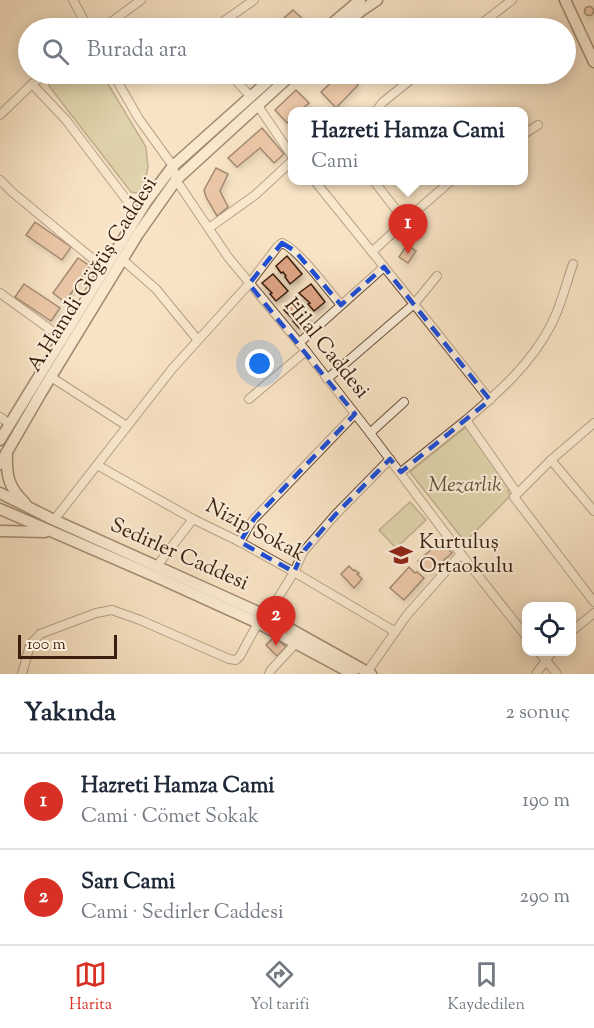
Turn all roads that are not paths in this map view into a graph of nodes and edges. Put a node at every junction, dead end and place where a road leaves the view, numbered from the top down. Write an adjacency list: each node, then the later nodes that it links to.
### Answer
1 (73, 0): 8 (street)
2 (141, 0): 9 (street)
3 (254, 0): 10 (street)
4 (360, 0): 11 (street)
5 (377, 0): 12 (street)
6 (512, 0): 13 (street)
7 (565, 0): 14 (street)
8 (83, 18)
9 (117, 18)
10 (228, 18)
11 (339, 18)
12 (352, 18)
13 (489, 18)
14 (574, 18)
15 (576, 23): 16 (street)
16 (594, 61)
17 (32, 84): 25 (street); 36 (street)
18 (119, 84): 30 (street, Hilal Caddesi)
19 (239, 84): 23 (street)
20 (268, 84): 23 (street, A.Hamdi Göğüş Caddesi)
21 (278, 84): 23 (street, A.Hamdi Göğüş Caddesi)
22 (406, 84): 24 (street)
23 (254, 101): 28 (street); 30 (street, A.Hamdi Göğüş Caddesi); 32 (street, A.Hamdi Göğüş Caddesi)
24 (379, 107)
25 (0, 115)
26 (538, 125): 27 (street)
27 (528, 131)
28 (288, 150)
29 (288, 165): 38 (street)
30 (173, 166): 32 (street, Hilal Caddesi); 36 (street, A.Hamdi Göğüş Caddesi)
31 (0, 180): 43 (street)
32 (176, 180): 38 (street, Hilal Caddesi); 40 (street, A.Hamdi Göğüş Caddesi)
33 (320, 185): 39 (street)
34 (377, 185): 37 (street)
35 (446, 185): 37 (street)
36 (138, 215): 43 (street, A.Hamdi Göğüş Caddesi)
37 (405, 221): 39 (street)
38 (209, 228): 45 (street, Hilal Caddesi)
39 (372, 252): 42 (street)
40 (123, 260): 50 (street); 53 (street, A.Hamdi Göğüş Caddesi)
41 (573, 264): 56 (street)
42 (384, 267): 47 (street); 48 (street)
43 (105, 269): 49 (street, A.Hamdi Göğüş Caddesi)
44 (437, 276): 47 (street)
45 (249, 284): 48 (street); 50 (street); 51 (street, Hilal Caddesi)
46 (0, 293): 49 (street)
47 (414, 304): 54 (street); 56 (street)
48 (341, 305): 51 (street)
49 (62, 338): 62 (street, A.Hamdi Göğüş Caddesi)
50 (197, 339): 63 (street)
51 (299, 343): 52 (street, Hilal Caddesi)
52 (306, 351): 54 (street, Hilal Caddesi); 55 (street)
53 (51, 377): 63 (street); 66 (street, A.Hamdi Göğüş Caddesi)
54 (327, 380): 58 (street, Hilal Caddesi)
55 (249, 399)
56 (490, 400): 60 (street)
57 (404, 402): 64 (street)
58 (355, 414): 64 (street, Hilal Caddesi); 81 (street)
59 (0, 417): 62 (street)
60 (466, 420): 71 (street); 73 (street)
61 (594, 423): 68 (street)
62 (10, 424): 65 (street, A.Hamdi Göğüş Caddesi)
63 (128, 426): 70 (street)
64 (370, 433): 67 (street, Hilal Caddesi)
65 (0, 440)
66 (7, 450): 69 (street, A.Hamdi Göğüş Caddesi); 75 (street)
67 (390, 459): 71 (street, Hilal Caddesi); 84 (street)
68 (551, 460): 73 (street); 76 (street)
69 (0, 464)
70 (97, 465): 77 (street, Nizip Sokak); 78 (street)
71 (400, 472): 82 (street, Hilal Caddesi)
72 (0, 493): 75 (street, Sedirler Caddesi)
73 (517, 493): 85 (street)
74 (0, 509): 80 (street, Sedirler Caddesi)
75 (32, 509): 78 (street, Sedirler Caddesi)
76 (594, 511)
77 (194, 519): 81 (street, Nizip Sokak); 83 (street)
78 (54, 520): 83 (street, Sedirler Caddesi)
79 (0, 531): 80 (street)
80 (54, 532): 87 (street, Sedirler Caddesi)
81 (240, 542): 84 (street, Nizip Sokak)
82 (461, 554): 89 (street); 90 (street, Hilal Caddesi)
83 (157, 566): 87 (street, Sedirler Caddesi)
84 (294, 572): 87 (street); 89 (street, Nizip Sokak)
85 (594, 602)
86 (594, 613): 88 (street)
87 (262, 620): 91 (street, Sedirler Caddesi); 95 (street, Sedirler Caddesi); 96 (street)
88 (576, 628)
89 (394, 631): 95 (street)
90 (522, 631)
91 (296, 643): 97 (street); 98 (street, Sedirler Caddesi)
92 (543, 656): 94 (street)
93 (549, 656): 94 (street)
94 (546, 660): 99 (street); 100 (street)
95 (369, 673)
96 (22, 674)
97 (268, 674)
98 (353, 674)
99 (536, 674)
100 (557, 674)

